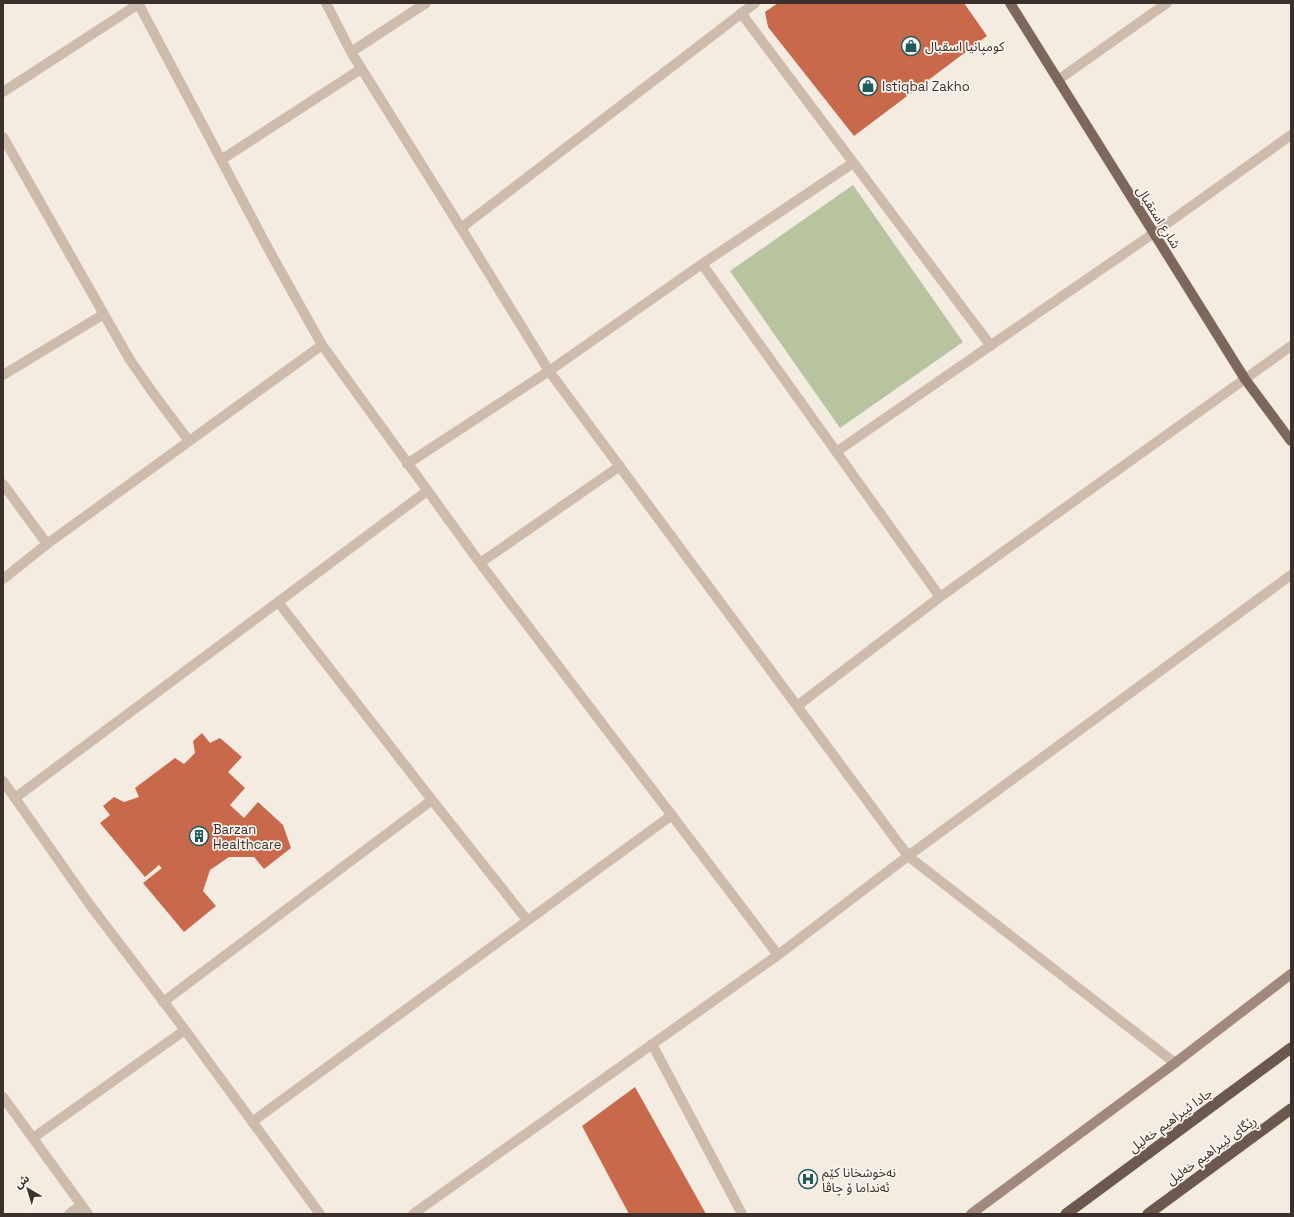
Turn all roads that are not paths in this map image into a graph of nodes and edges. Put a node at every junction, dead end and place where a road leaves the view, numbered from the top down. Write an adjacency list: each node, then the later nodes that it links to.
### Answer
1 (139, 3): 11 (street); 14 (street)
2 (326, 3): 8 (street)
3 (426, 3): 8 (street)
4 (755, 3): 7 (street)
5 (1010, 3): 10 (main road, شارع استقبال)
6 (1167, 3): 10 (street)
7 (741, 13): 15 (street); 16 (street)
8 (351, 52): 9 (street)
9 (361, 69): 14 (street); 16 (street)
10 (1058, 80): 17 (main road, شارع استقبال)
11 (3, 92)
12 (1291, 135): 17 (street)
13 (3, 137): 19 (street)
14 (221, 160): 20 (street)
15 (853, 163): 18 (street); 21 (street)
16 (461, 228): 23 (street)
17 (1154, 233): 21 (street); 25 (main road, شارع استقبال)
18 (702, 264): 23 (street); 28 (street)
19 (104, 314): 24 (street); 26 (street)
20 (322, 345): 26 (street); 29 (street)
21 (991, 346): 28 (street)
22 (1291, 346): 25 (street)
23 (549, 371): 29 (street); 30 (street)
24 (3, 375)
25 (1245, 379): 27 (main road, شارع استقبال); 37 (street)
26 (189, 441): 33 (street)
27 (1291, 442)
28 (836, 452): 37 (street)
29 (408, 464): 32 (street)
30 (620, 466): 34 (street); 39 (street)
31 (3, 484): 33 (street)
32 (427, 491): 34 (street); 38 (street)
33 (47, 544): 36 (street)
34 (480, 563): 43 (street)
35 (1291, 575): 44 (street)
36 (3, 579)
37 (940, 597): 39 (street)
38 (278, 602): 41 (street); 42 (street)
39 (797, 706): 44 (street)
40 (3, 781): 41 (street)
41 (15, 798): 48 (street)
42 (432, 800): 45 (street); 48 (street)
43 (672, 815): 45 (street); 46 (street)
44 (908, 856): 46 (street); 52 (street)
45 (528, 920): 55 (street)
46 (778, 955): 50 (street)
47 (1291, 974): 52 (main road)
48 (163, 1002): 49 (street)
49 (185, 1030): 55 (street); 56 (street)
50 (652, 1044): 61 (street); 62 (street)
51 (1291, 1048): 64 (highway, جادا ئیبراهیم خەلیل)
52 (1175, 1063): 63 (main road)
53 (3, 1097): 56 (street)
54 (1291, 1109): 65 (highway, ڕێگای ئیبراهیم خەلیل)
55 (252, 1122): 60 (street)
56 (33, 1138): 57 (street)
57 (81, 1205): 58 (street); 59 (street)
58 (69, 1214)
59 (88, 1214)
60 (320, 1214)
61 (413, 1214)
62 (742, 1214)
63 (971, 1214)
64 (1066, 1214)
65 (1148, 1214)

